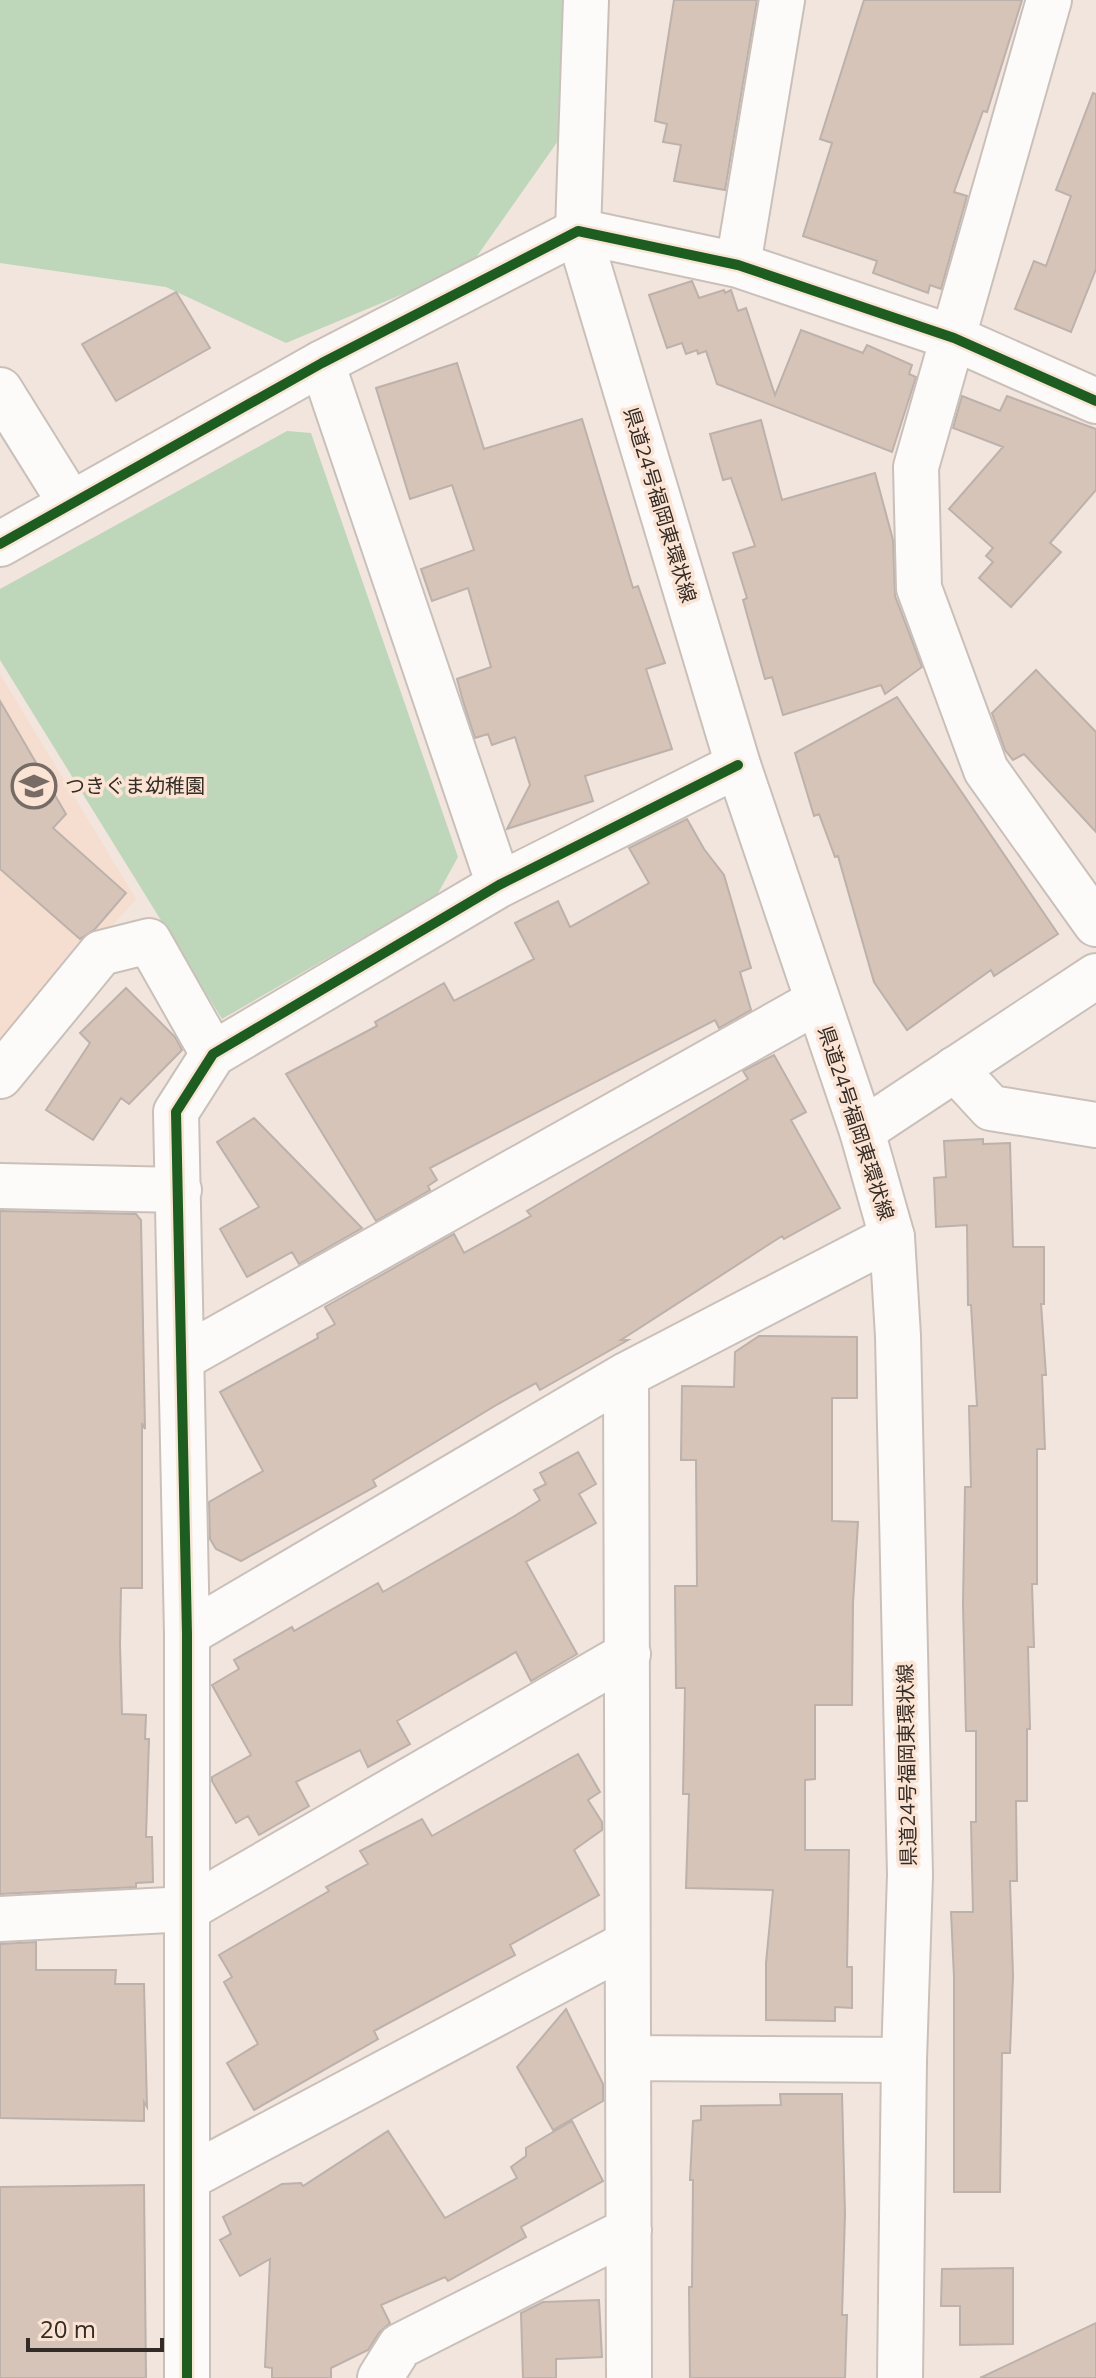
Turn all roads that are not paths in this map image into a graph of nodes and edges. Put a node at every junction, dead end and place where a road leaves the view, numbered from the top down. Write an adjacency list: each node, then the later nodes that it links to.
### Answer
1 (586, 0): 4 (street, 県道24号福岡東環状線)
2 (782, 0): 5 (street)
3 (1049, 0): 6 (street)
4 (578, 231): 5 (street); 7 (street); 12 (street, 県道24号福岡東環状線)
5 (738, 265): 6 (street)
6 (954, 338): 9 (street); 14 (street)
7 (322, 363): 10 (street); 13 (street)
8 (0, 390): 10 (street)
9 (1096, 401)
10 (71, 504): 11 (street)
11 (0, 544)
12 (738, 765): 13 (street); 16 (street, 県道24号福岡東環状線)
13 (499, 885): 17 (street)
14 (1096, 924)
15 (1096, 976): 18 (street)
16 (816, 1002): 21 (street, 県道24号福岡東環状線); 25 (street)
17 (213, 1054): 19 (street); 23 (street)
18 (955, 1069): 20 (street); 21 (street)
19 (0, 1076)
20 (1096, 1125)
21 (862, 1131): 24 (street, 県道24号福岡東環状線)
22 (0, 1186): 23 (street)
23 (179, 1190): 25 (street)
24 (892, 1237): 26 (street); 33 (street, 県道24号福岡東環状線)
25 (182, 1358): 27 (street)
26 (626, 1375): 27 (street); 28 (street)
27 (187, 1634): 29 (street)
28 (628, 1654): 29 (street); 31 (street)
29 (187, 1909): 30 (street); 34 (street)
30 (0, 1919)
31 (627, 1944): 32 (street); 34 (street)
32 (628, 2058): 33 (street); 35 (street)
33 (904, 2060): 39 (street, 県道24号福岡東環状線)
34 (187, 2178): 36 (street)
35 (629, 2230): 37 (street); 38 (street)
36 (187, 2378)
37 (380, 2378)
38 (629, 2378)
39 (900, 2378)

